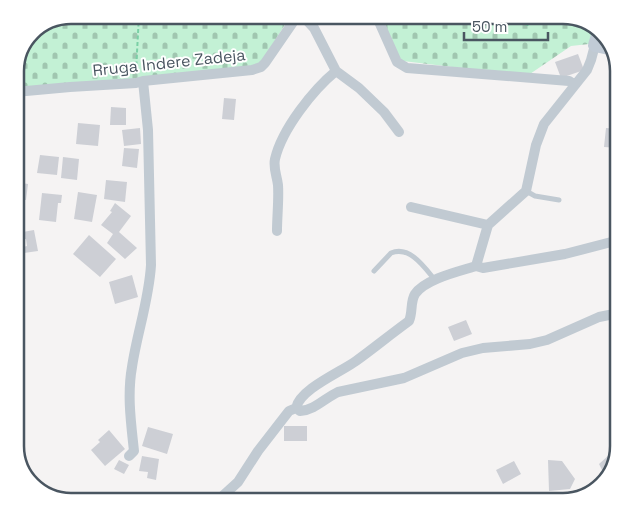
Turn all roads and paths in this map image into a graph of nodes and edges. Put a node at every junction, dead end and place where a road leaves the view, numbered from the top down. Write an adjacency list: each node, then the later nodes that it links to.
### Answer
1 (139, 24): 8 (path)
2 (293, 24): 10 (street, Rruga Indere Zadeja)
3 (311, 24): 9 (street)
4 (380, 24): 11 (street)
5 (597, 38): 6 (street)
6 (595, 45): 7 (street); 11 (street)
7 (604, 47)
8 (144, 70)
9 (336, 71): 13 (street); 18 (street)
10 (143, 81): 12 (street, Rruga Indere Zadeja); 25 (street)
11 (575, 85): 14 (street)
12 (24, 91)
13 (399, 132)
14 (526, 191): 15 (lane); 17 (street)
15 (559, 200)
16 (411, 207): 17 (street)
17 (488, 225): 20 (street)
18 (277, 231)
19 (610, 242): 20 (street)
20 (476, 266): 22 (street)
21 (374, 271): 22 (lane)
22 (435, 280): 24 (street)
23 (610, 315): 24 (street)
24 (296, 408): 26 (street)
25 (129, 456)
26 (226, 493)

